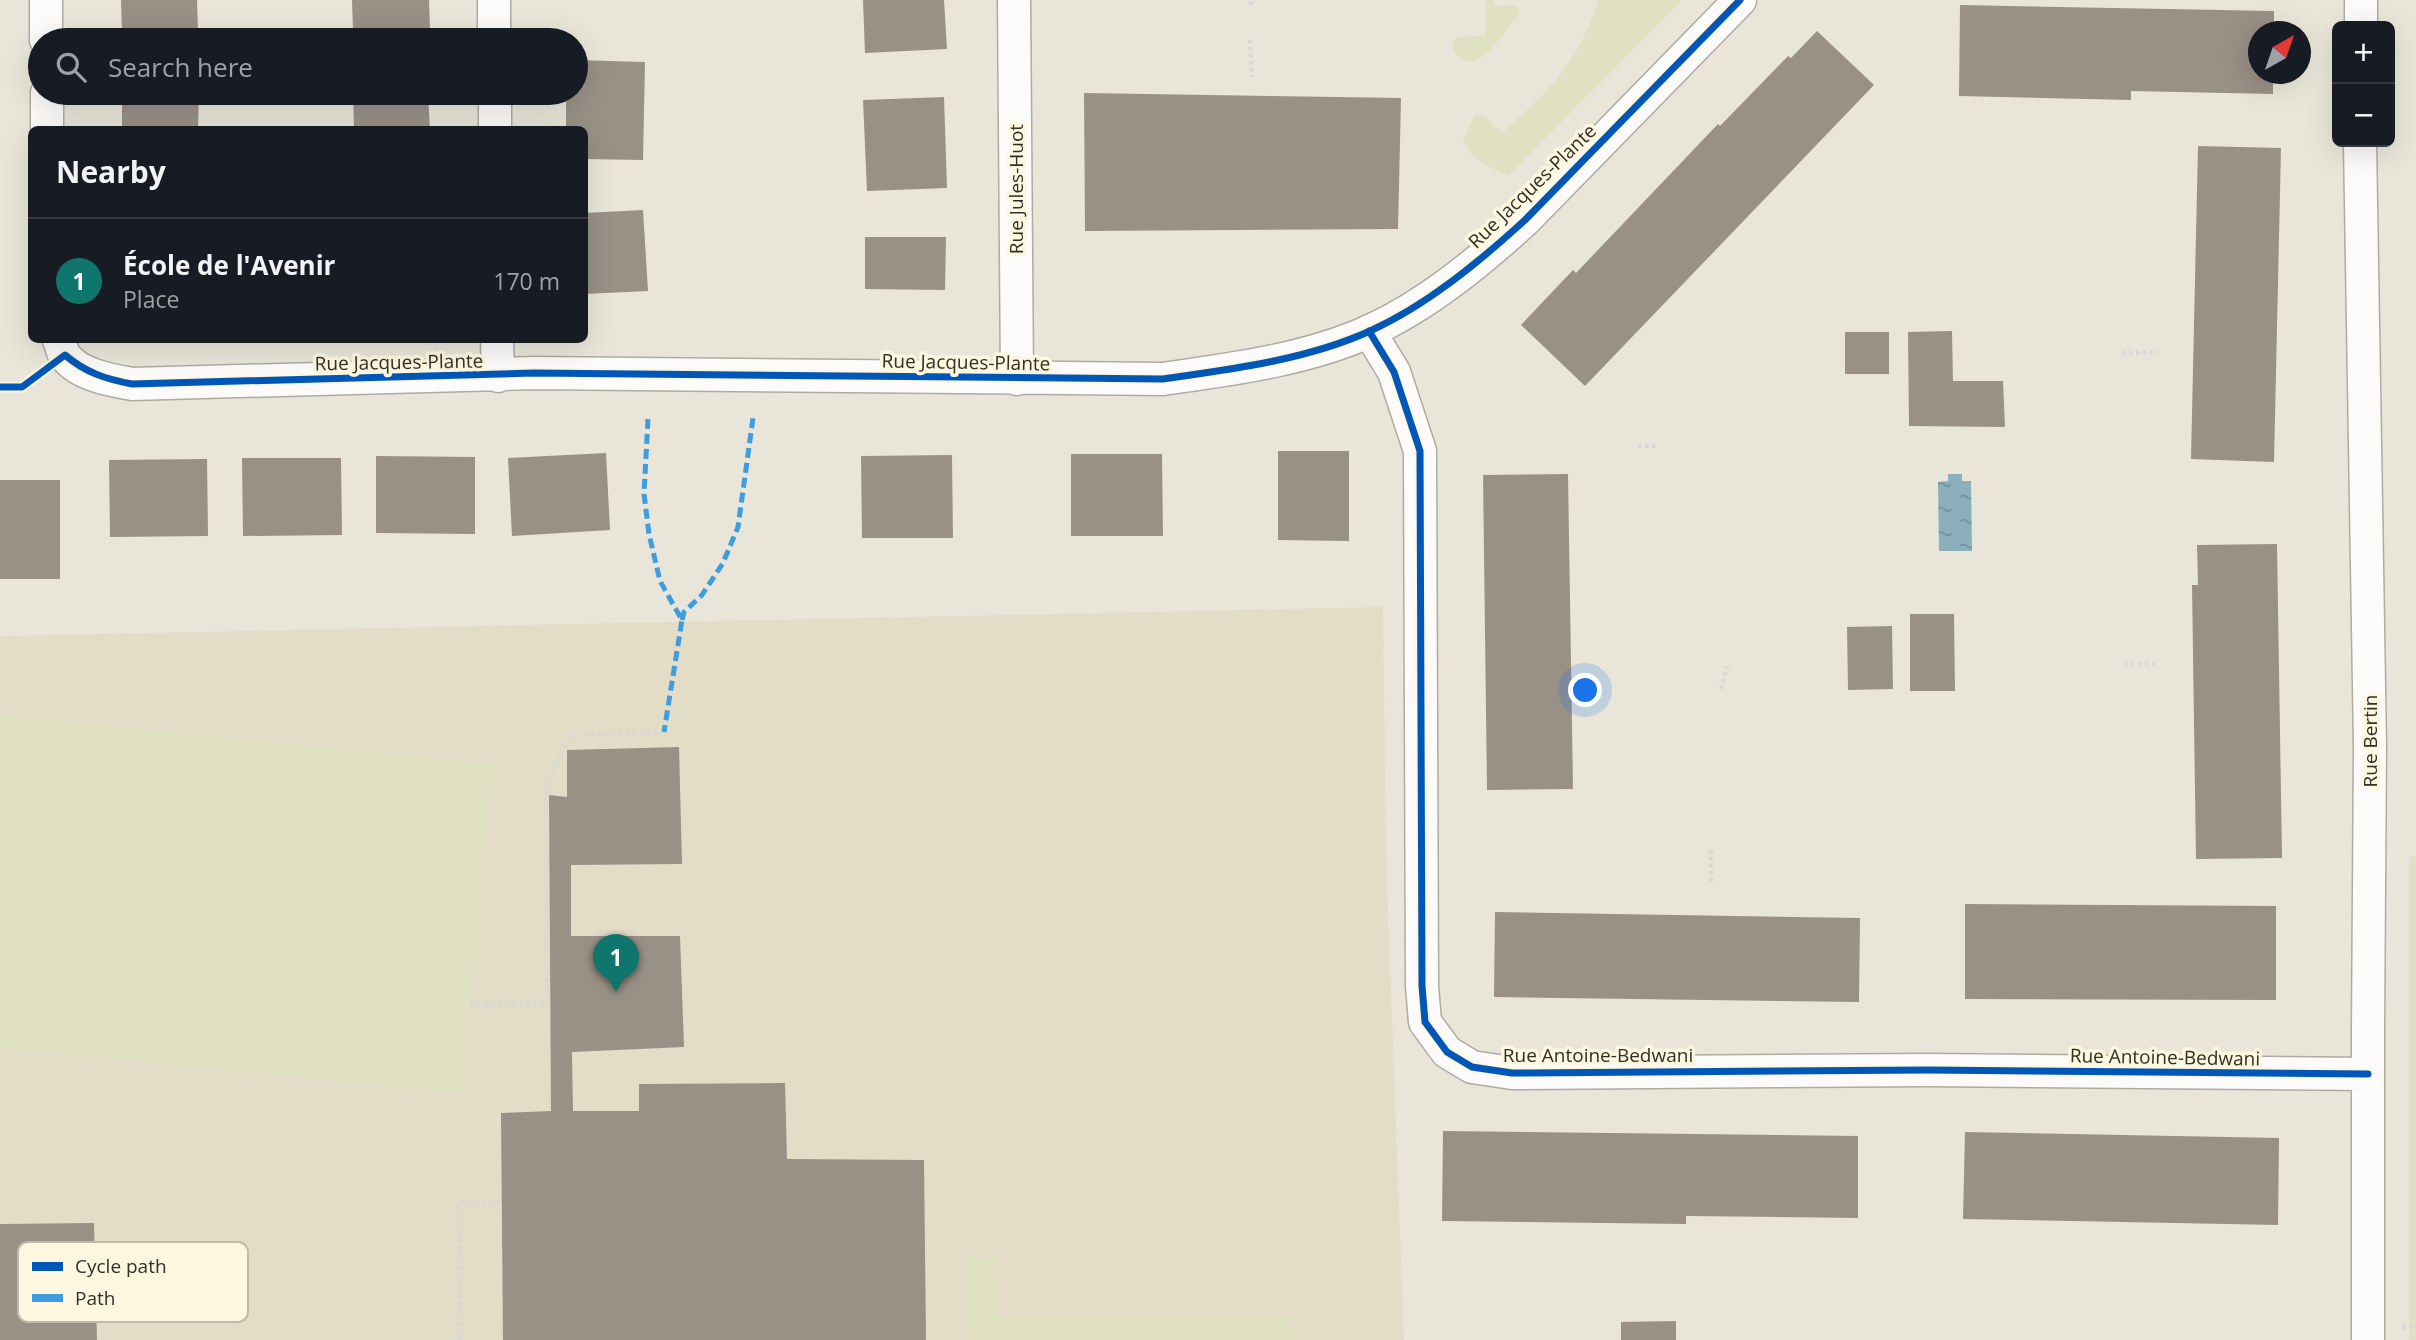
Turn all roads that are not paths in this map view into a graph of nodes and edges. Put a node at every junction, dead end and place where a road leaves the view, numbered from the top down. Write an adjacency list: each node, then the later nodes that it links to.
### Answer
1 (46, 0): 7 (street)
2 (494, 0): 8 (street)
3 (1014, 0): 18 (street, Rue Jules-Huot)
4 (1740, 0): 14 (street, Rue Jacques-Plante)
5 (2361, 0): 6 (street)
6 (2361, 21)
7 (47, 28)
8 (494, 28)
9 (47, 105): 11 (street)
10 (495, 105): 12 (street)
11 (47, 126)
12 (495, 126)
13 (2360, 147): 19 (street, Rue Bertin)
14 (1369, 331): 18 (street, Rue Jacques-Plante); 19 (street, Rue Antoine-Bedwani)
15 (60, 343): 17 (street, Rue Jacques-Plante)
16 (497, 343): 17 (street)
17 (498, 376): 18 (street, Rue Jacques-Plante)
18 (1017, 379)
19 (2368, 1074): 20 (street, Rue Bertin)
20 (2368, 1340)

